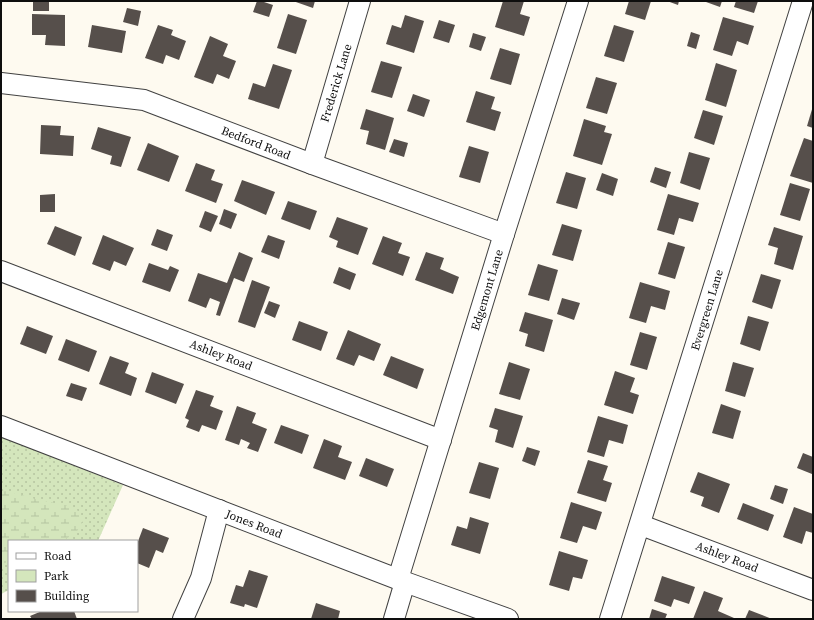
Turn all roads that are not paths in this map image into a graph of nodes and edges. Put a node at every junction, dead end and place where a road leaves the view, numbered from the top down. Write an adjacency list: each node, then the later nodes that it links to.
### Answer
1 (360, 1): 5 (street, Frederick Lane)
2 (578, 1): 6 (street, Edgemont Lane)
3 (803, 1): 11 (street, Evergreen Lane)
4 (1, 83): 5 (street, Bedford Road)
5 (312, 164): 6 (street, Bedford Road)
6 (504, 234): 9 (street, Edgemont Lane)
7 (1, 271): 9 (street, Ashley Road)
8 (1, 426): 10 (street, Jones Road)
9 (441, 440): 12 (street, Edgemont Lane)
10 (219, 510): 12 (street, Jones Road); 14 (street)
11 (640, 525): 13 (street, Ashley Road); 17 (street, Evergreen Lane)
12 (402, 580): 15 (street, Edgemont Lane); 16 (street, Jones Road)
13 (813, 590)
14 (183, 619)
15 (394, 619)
16 (508, 619)
17 (610, 619)

